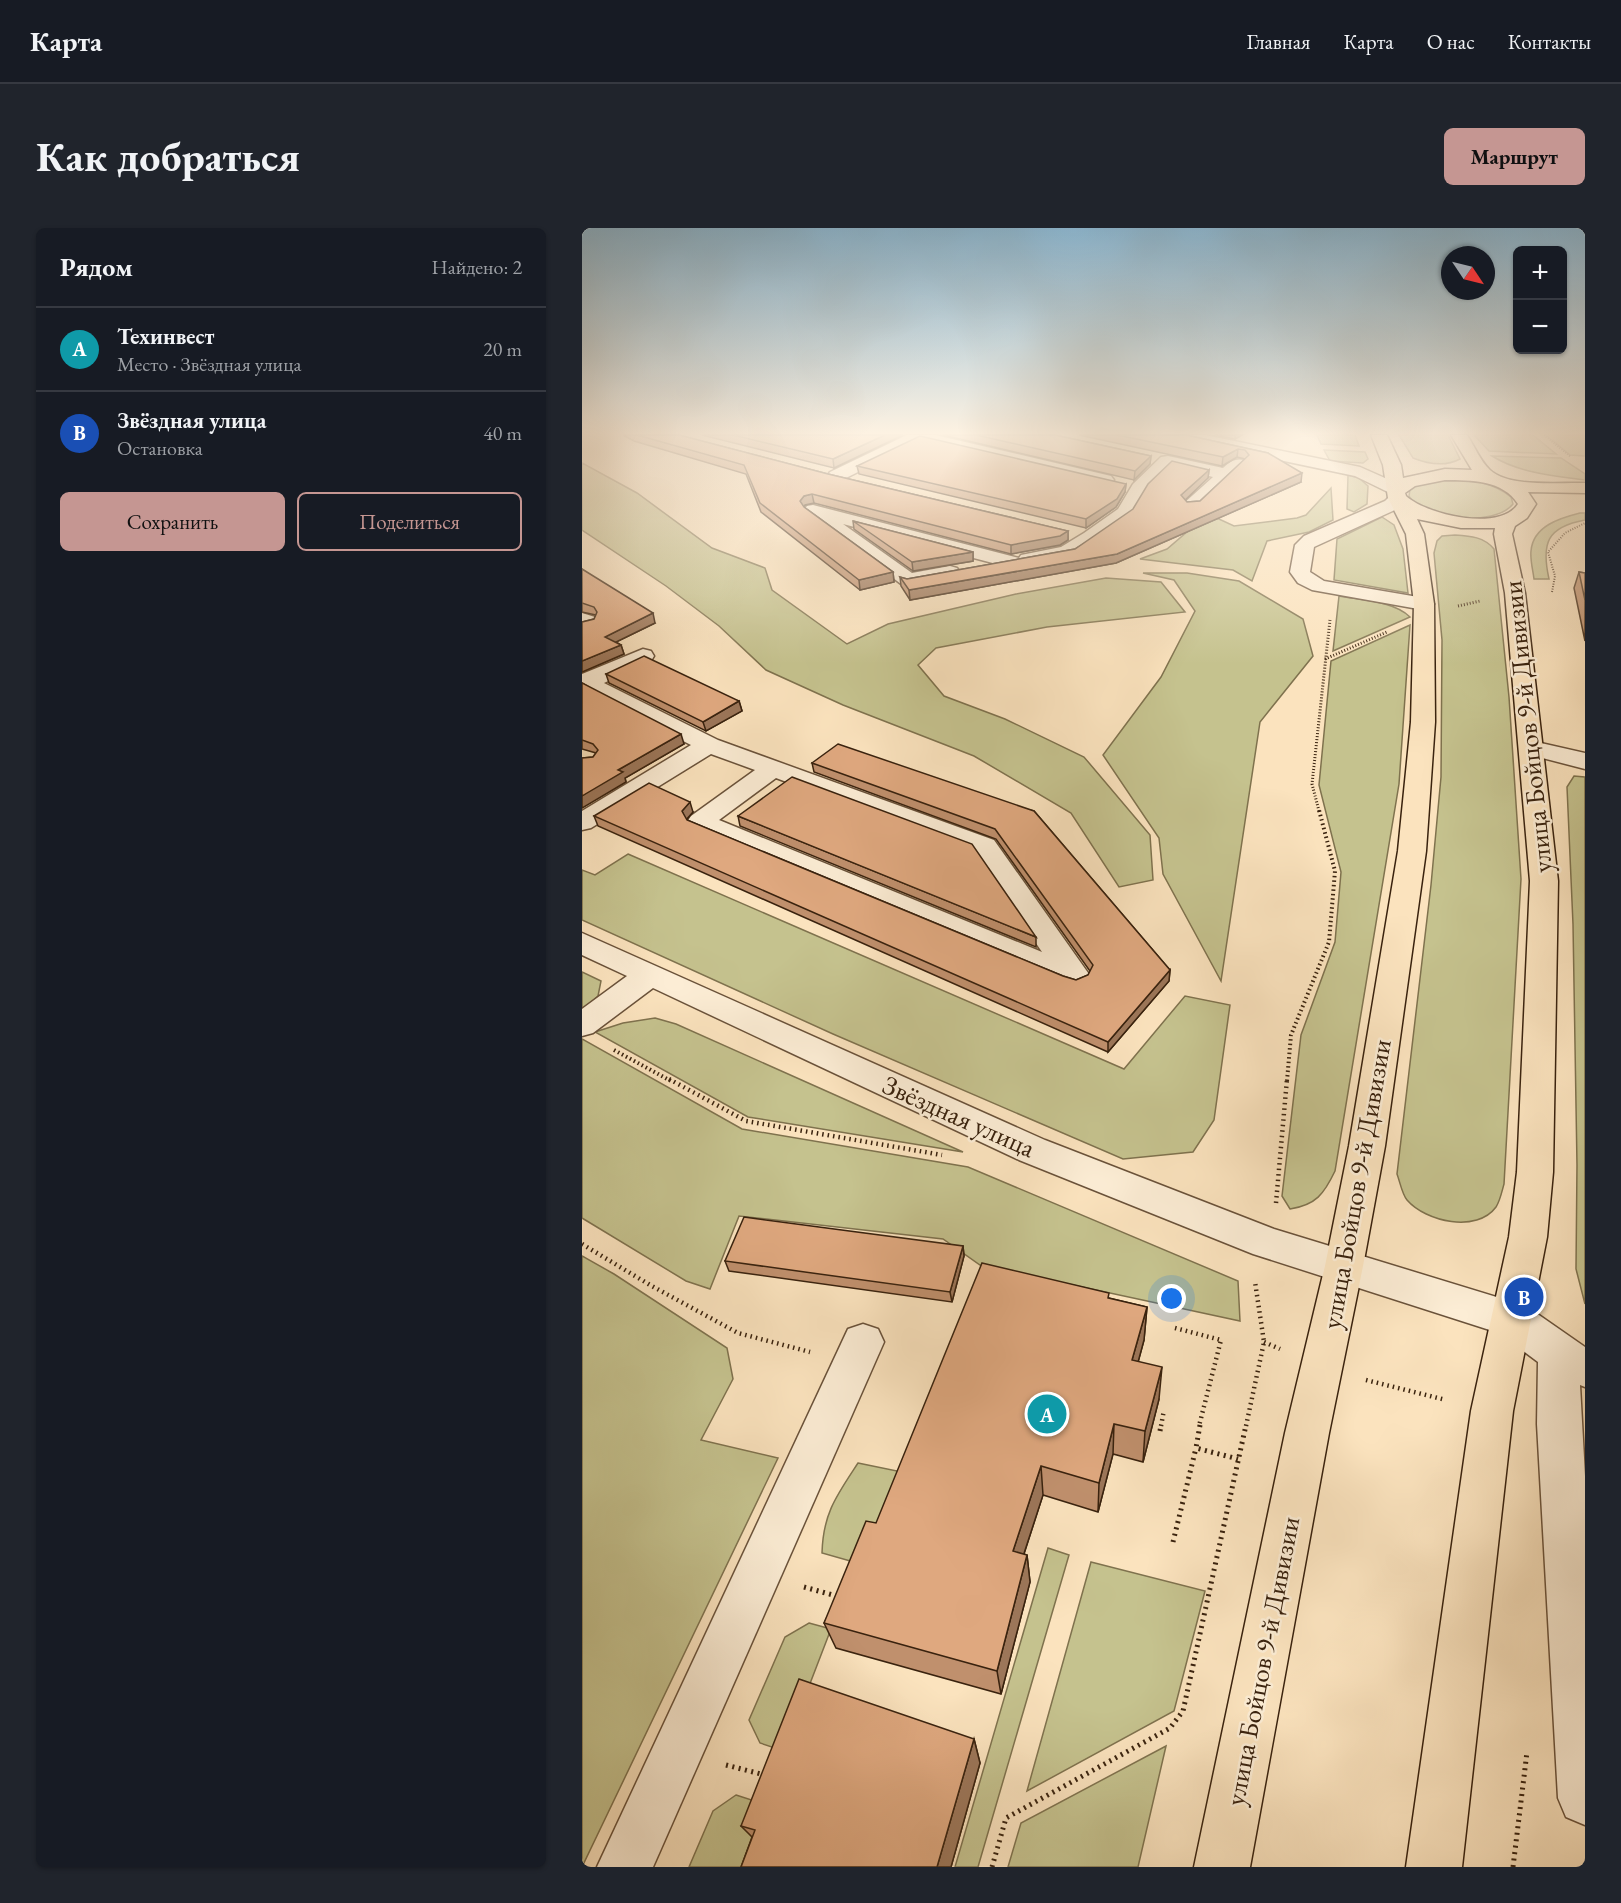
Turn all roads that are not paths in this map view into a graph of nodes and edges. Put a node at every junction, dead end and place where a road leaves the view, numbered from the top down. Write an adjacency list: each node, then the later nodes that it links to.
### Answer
1 (815, 511): 12 (street)
2 (820, 511): 12 (street)
3 (1125, 511): 11 (street)
4 (1378, 511): 13 (street)
5 (1405, 511): 13 (main road, улица Бойцов 9-й Дивизии)
6 (1415, 511): 9 (main road)
7 (1521, 511): 9 (main road)
8 (1525, 511): 9 (main road)
9 (1519, 514): 19 (main road, улица Бойцов 9-й Дивизии)
10 (1068, 532): 11 (street)
11 (1091, 537): 12 (street)
12 (1012, 562)
13 (1424, 604): 27 (main road, улица Бойцов 9-й Дивизии)
14 (582, 619): 15 (street)
15 (582, 624)
16 (643, 656): 17 (street)
17 (589, 690): 18 (street)
18 (709, 745): 22 (street); 23 (street)
19 (1546, 751): 20 (street); 21 (street); 28 (main road, улица Бойцов 9-й Дивизии)
20 (1585, 751)
21 (1585, 761)
22 (773, 769): 22 (street)
23 (582, 822)
24 (582, 943): 25 (street, Звёздная улица)
25 (648, 976): 26 (street); 27 (street, Звёздная улица)
26 (594, 1035)
27 (1344, 1266): 28 (street, Звёздная улица); 33 (main road, улица Бойцов 9-й Дивизии)
28 (1512, 1319): 30 (street, Звёздная улица); 34 (main road, улица Бойцов 9-й Дивизии)
29 (858, 1353): 32 (street)
30 (1572, 1361): 31 (street)
31 (1585, 1798)
32 (625, 1867)
33 (1221, 1867)
34 (1434, 1867)

